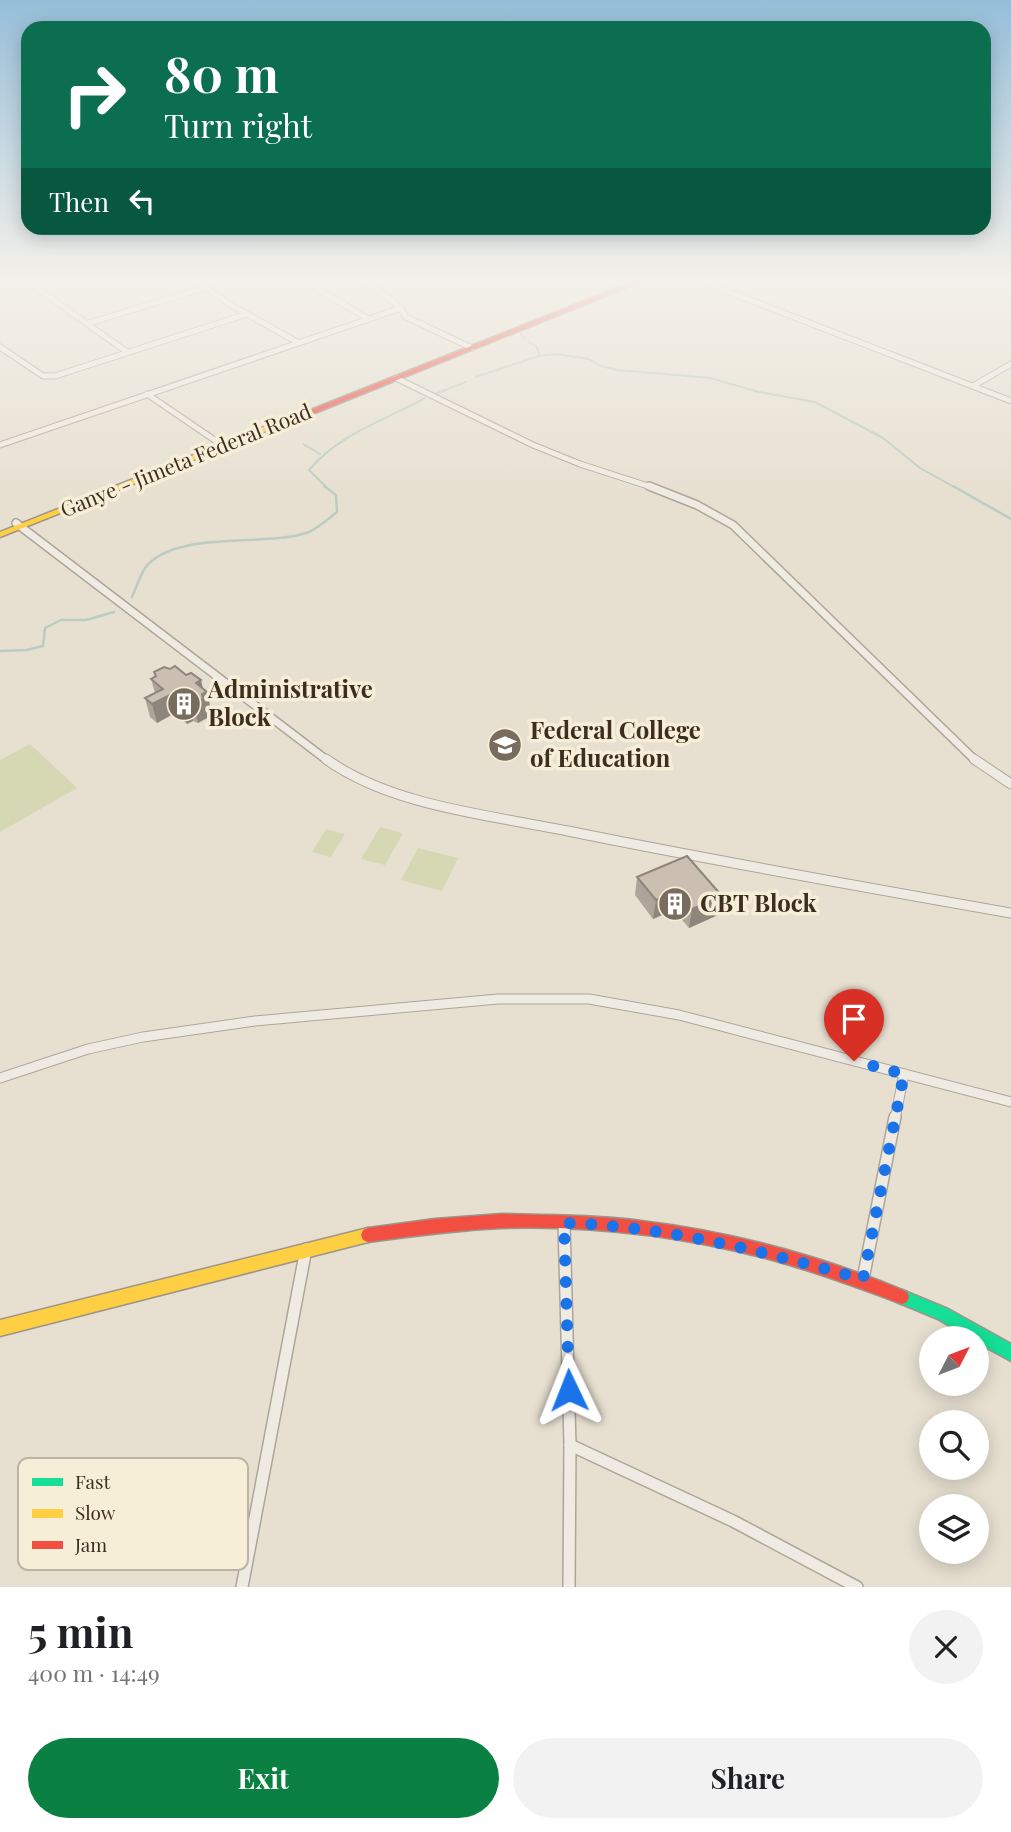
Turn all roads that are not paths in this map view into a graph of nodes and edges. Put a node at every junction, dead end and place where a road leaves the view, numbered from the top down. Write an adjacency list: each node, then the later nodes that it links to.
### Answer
1 (10, 353): 2 (street)
2 (124, 353)
3 (266, 353): 10 (street)
4 (453, 353): 12 (main road, Ganye - Jimeta Federal Road)
5 (455, 353): 8 (main road, Ganye - Jimeta Federal Road)
6 (888, 353): 9 (street)
7 (1011, 364): 9 (street)
8 (396, 378): 14 (main road, Ganye - Jimeta Federal Road); 17 (street)
9 (973, 386): 11 (street)
10 (147, 394): 12 (street); 13 (street)
11 (1011, 401)
12 (219, 443): 14 (main road, Ganye - Jimeta Federal Road)
13 (0, 445)
14 (18, 525): 15 (main road, Ganye - Jimeta Federal Road); 16 (main road, Ganye - Jimeta Federal Road); 18 (street)
15 (0, 529)
16 (0, 535)
17 (1011, 785)
18 (1011, 913)
19 (904, 1074): 20 (street); 21 (street); 24 (street)
20 (0, 1077)
21 (1011, 1102)
22 (564, 1223): 23 (main road); 24 (main road); 27 (street)
23 (306, 1249): 25 (main road); 28 (street)
24 (863, 1279): 26 (main road)
25 (0, 1328)
26 (1011, 1353)
27 (570, 1445): 29 (street); 30 (street)
28 (248, 1555)
29 (569, 1587)
30 (857, 1587)

